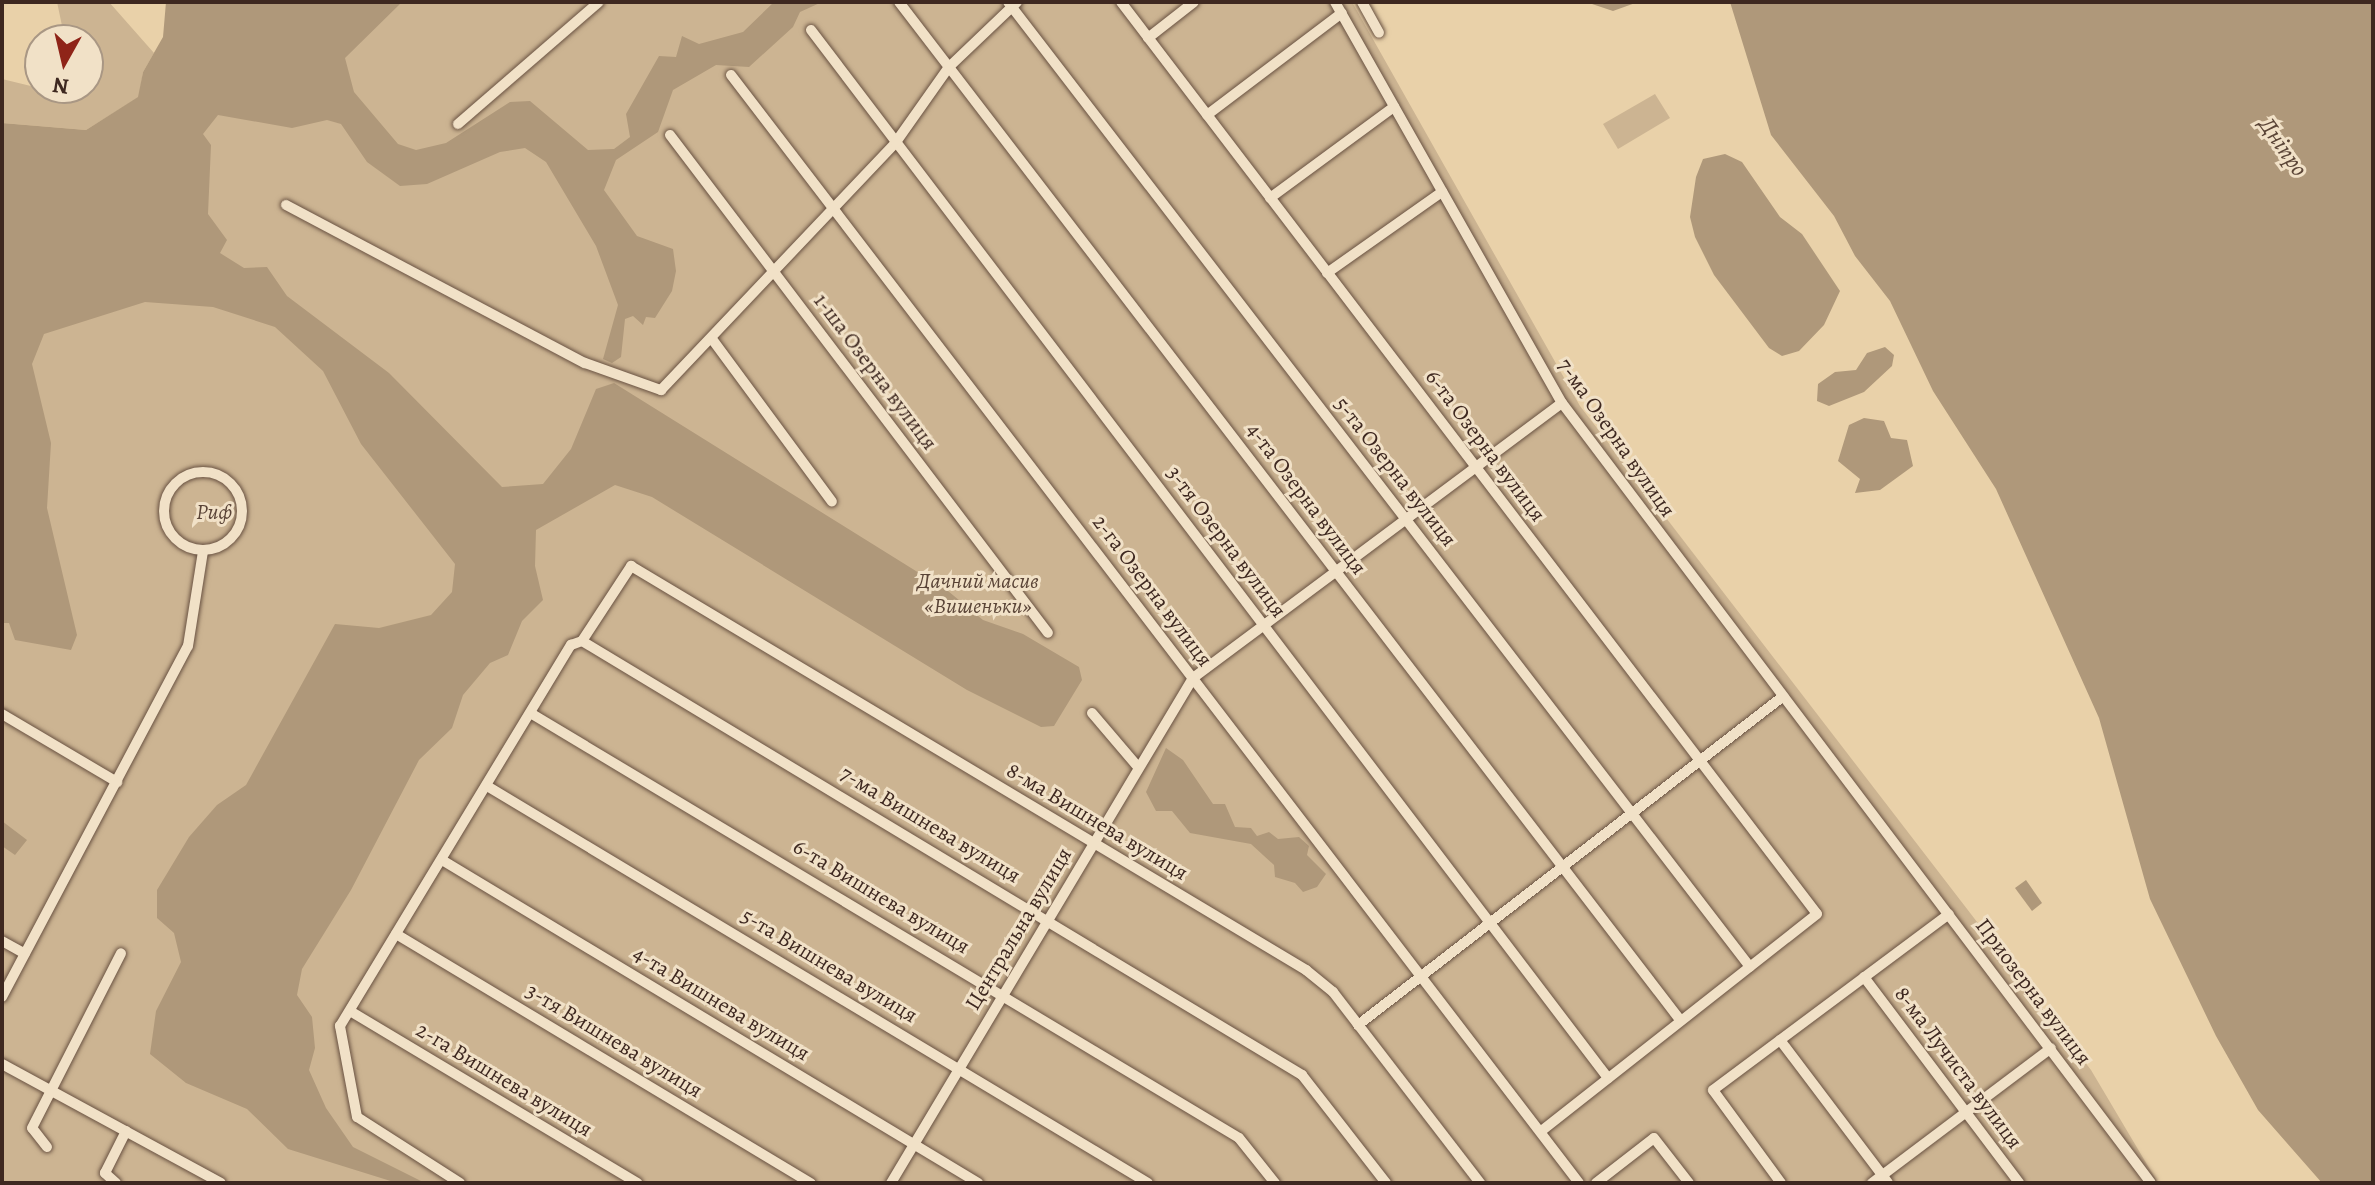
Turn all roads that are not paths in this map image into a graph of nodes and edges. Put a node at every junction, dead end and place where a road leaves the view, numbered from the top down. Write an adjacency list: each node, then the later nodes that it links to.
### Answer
1 (599, 2): 16 (street)
2 (899, 2): 12 (street, 4-та Озерна вулиця)
3 (1121, 2): 11 (street, 6-та Озерна вулиця)
4 (1194, 2): 11 (street)
5 (1335, 2): 8 (street, 7-ма Озерна вулиця)
6 (1362, 2): 10 (street)
7 (1012, 3): 12 (street); 29 (street, 5-та Озерна вулиця)
8 (1342, 13): 14 (street, 7-ма Озерна вулиця); 15 (street)
9 (811, 30): 18 (street, 3-тя Озерна вулиця)
10 (1379, 33)
11 (1148, 38): 15 (street, 6-та Озерна вулиця)
12 (949, 67): 18 (street); 31 (street, 4-та Озерна вулиця)
13 (731, 75): 22 (street, 2-га Озерна вулиця)
14 (1394, 107): 19 (street, 7-ма Озерна вулиця); 20 (street)
15 (1207, 115): 20 (street, 6-та Озерна вулиця)
16 (458, 124)
17 (670, 135): 23 (street, 1-ша Озерна вулиця)
18 (896, 142): 22 (street); 32 (street, 3-тя Озерна вулиця)
19 (1442, 192): 24 (street); 26 (street, 7-ма Озерна вулиця)
20 (1270, 198): 24 (street, 6-та Озерна вулиця)
21 (286, 205): 25 (street)
22 (833, 208): 23 (street); 35 (street, 2-га Озерна вулиця)
23 (773, 272): 25 (street); 33 (street, 1-ша Озерна вулиця)
24 (1327, 273): 27 (street, 6-та Озерна вулиця)
25 (712, 339): 28 (street)
26 (1562, 403): 27 (street, Центральна вулиця); 36 (street, 7-ма Озерна вулиця)
27 (1476, 468): 29 (street, Центральна вулиця); 40 (street, 6-та Озерна вулиця)
28 (832, 502)
29 (1406, 520): 31 (street, Центральна вулиця); 44 (street, 5-та Озерна вулиця)
30 (203, 551): 30 (street); 42 (street)
31 (1336, 572): 32 (street, Центральна вулиця); 48 (street, 4-та Озерна вулиця)
32 (1264, 625): 35 (street, Центральна вулиця); 51 (street, 3-тя Озерна вулиця)
33 (1048, 633)
34 (582, 641): 39 (street); 46 (street, 8-ма Вишнева вулиця); 50 (street, 7-ма Вишнева вулиця)
35 (1193, 678): 41 (street, Центральна вулиця); 57 (street, 2-га Озерна вулиця)
36 (1781, 698): 40 (street); 45 (street, 7-ма Озерна вулиця)
37 (1092, 713): 41 (street)
38 (2, 714): 42 (street)
39 (532, 714): 43 (street); 59 (street, 6-та Вишнева вулиця)
40 (1700, 761): 44 (street); 56 (street, 6-та Озерна вулиця)
41 (1138, 767): 46 (street, Центральна вулиця)
42 (117, 782): 55 (street)
43 (487, 786): 47 (street); 67 (street, 5-та Вишнева вулиця)
44 (1632, 813): 48 (street); 56 (street, 5-та Озерна вулиця)
45 (1884, 826): 49 (street, Приозерна вулиця)
46 (1093, 844): 50 (street, Центральна вулиця); 63 (street, 8-ма Вишнева вулиця)
47 (442, 860): 52 (street); 73 (street, 4-та Вишнева вулиця)
48 (1563, 867): 51 (street); 62 (street, 4-та Озерна вулиця)
49 (1949, 914): 58 (street); 65 (street, Приозерна вулиця)
50 (1048, 919): 59 (street, Центральна вулиця); 85 (street, 7-ма Вишнева вулиця)
51 (1490, 923): 57 (street); 68 (street, 3-тя Озерна вулиця)
52 (396, 934): 61 (street); 80 (street, 3-тя Вишнева вулиця)
53 (2, 941): 55 (street)
54 (121, 953): 69 (street)
55 (25, 954): 60 (street)
56 (1750, 967): 62 (street)
57 (1422, 976): 63 (street); 72 (street, 2-га Озерна вулиця)
58 (1864, 977): 64 (street); 70 (street, 8-ма Лучиста вулиця)
59 (1004, 993): 67 (street, Центральна вулиця); 84 (street, 6-та Вишнева вулиця)
60 (2, 997)
61 (350, 1011): 78 (street); 79 (street, 2-га Вишнева вулиця)
62 (1681, 1021): 68 (street)
63 (1358, 1025): 86 (street, 8-ма Вишнева вулиця)
64 (1780, 1040): 75 (street); 90 (street)
65 (2051, 1048): 70 (street); 93 (street, Приозерна вулиця)
66 (2, 1064): 69 (street)
67 (959, 1069): 73 (street, Центральна вулиця); 83 (street, 5-та Вишнева вулиця)
68 (1608, 1078): 72 (street)
69 (51, 1090): 71 (street); 74 (street)
70 (1966, 1113): 75 (street); 92 (street, 8-ма Лучиста вулиця)
71 (126, 1131): 76 (street); 77 (street)
72 (1541, 1131): 87 (street, 2-га Озерна вулиця)
73 (914, 1144): 81 (street, Центральна вулиця); 82 (street, 4-та Вишнева вулиця)
74 (47, 1147)
75 (1886, 1179): 91 (street)
76 (116, 1183)
77 (221, 1183)
78 (460, 1183)
79 (637, 1183)
80 (811, 1183)
81 (891, 1183)
82 (978, 1183)
83 (1148, 1183)
84 (1275, 1183)
85 (1386, 1183)
86 (1480, 1183)
87 (1579, 1183)
88 (1596, 1183): 89 (street)
89 (1689, 1183)
90 (1781, 1183)
91 (1872, 1183)
92 (2019, 1183)
93 (2151, 1183)

